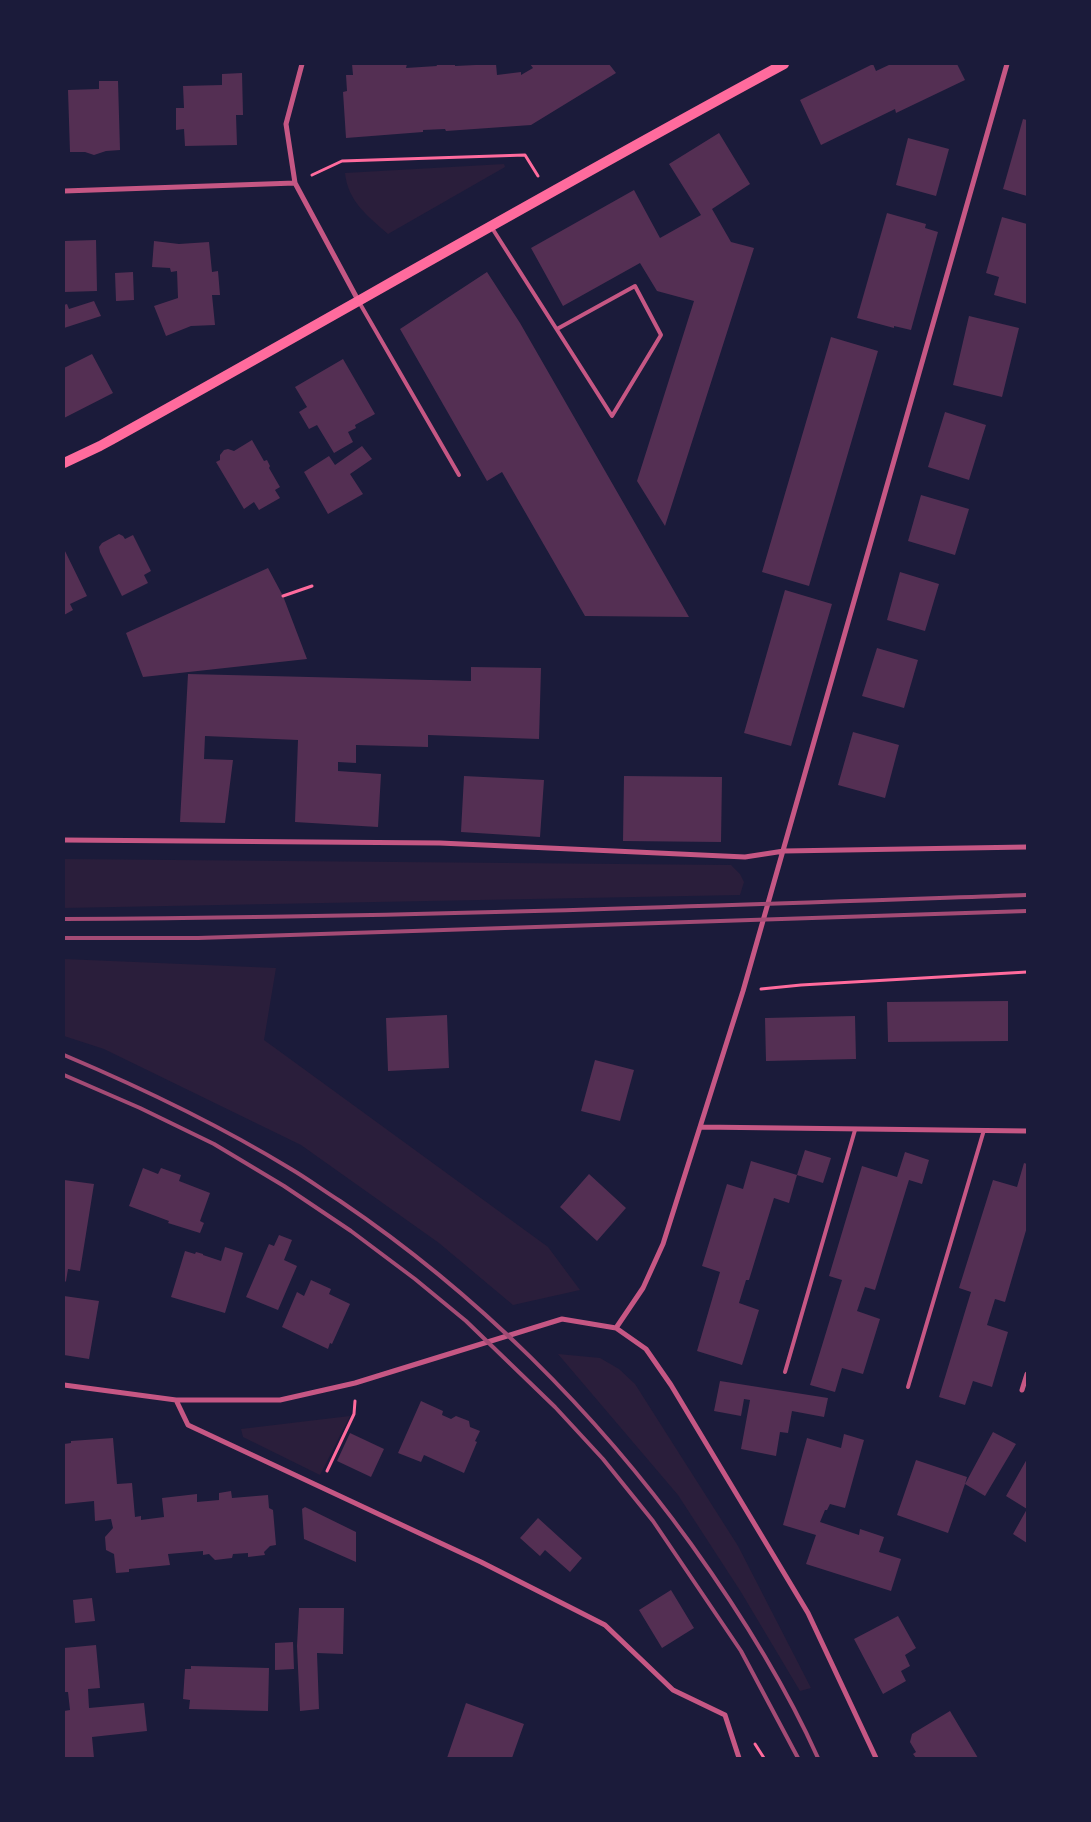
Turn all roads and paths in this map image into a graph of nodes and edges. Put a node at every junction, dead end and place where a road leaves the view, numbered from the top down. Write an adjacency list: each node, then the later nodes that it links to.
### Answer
1 (302, 64): 4 (street)
2 (784, 64): 6 (main road)
3 (1007, 64): 16 (street)
4 (295, 183): 5 (street); 6 (path); 8 (street)
5 (64, 191)
6 (548, 194): 7 (main road)
7 (491, 226): 8 (main road); 9 (lane)
8 (359, 302): 10 (main road); 11 (lane)
9 (557, 329): 9 (lane)
10 (64, 463)
11 (459, 475)
12 (312, 586): 13 (path)
13 (283, 596)
14 (64, 840): 16 (street)
15 (1027, 847): 16 (street)
16 (784, 851): 18 (street)
17 (1027, 972): 18 (path)
18 (742, 991): 19 (street)
19 (700, 1127): 20 (street); 23 (street)
20 (854, 1130): 21 (street); 24 (lane)
21 (984, 1130): 22 (street); 27 (lane)
22 (1027, 1131)
23 (616, 1328): 29 (street); 33 (street)
24 (785, 1372)
25 (1027, 1374): 28 (street)
26 (64, 1385): 29 (street)
27 (908, 1387)
28 (1022, 1390)
29 (176, 1400): 31 (street)
30 (354, 1414): 31 (path)
31 (319, 1488): 32 (street)
32 (739, 1758)
33 (876, 1758)

